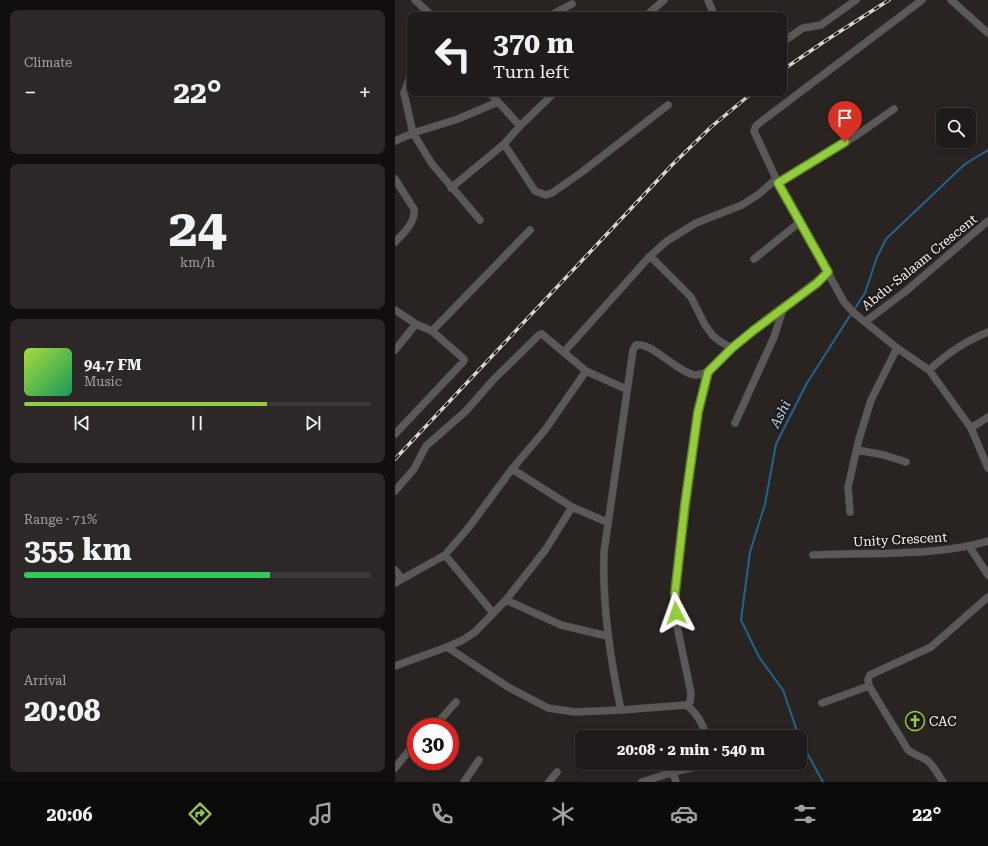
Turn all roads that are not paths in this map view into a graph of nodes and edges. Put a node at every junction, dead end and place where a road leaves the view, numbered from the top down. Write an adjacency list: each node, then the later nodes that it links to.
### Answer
1 (415, 0): 8 (street)
2 (664, 0): 10 (street)
3 (708, 0): 11 (street)
4 (856, 0): 13 (street)
5 (922, 0): 25 (street)
6 (951, 0): 12 (street)
7 (572, 4): 9 (street)
8 (428, 12)
9 (557, 12)
10 (650, 12)
11 (713, 12)
12 (988, 33)
13 (787, 39)
14 (407, 85): 21 (street)
15 (493, 96): 17 (street)
16 (551, 96): 20 (street)
17 (498, 102): 20 (street); 21 (street)
18 (667, 105): 23 (street)
19 (894, 109): 25 (street)
20 (520, 126): 23 (street)
21 (413, 133): 22 (street); 26 (street)
22 (395, 141)
23 (504, 144): 26 (street)
24 (395, 179): 31 (street)
25 (777, 181): 29 (street); 32 (street)
26 (451, 188): 27 (street)
27 (479, 220)
28 (988, 221): 37 (street, Abdu-Salaam Crescent)
29 (800, 222): 33 (street); 34 (street)
30 (530, 230): 39 (street)
31 (395, 242)
32 (650, 256): 41 (street); 44 (street)
33 (754, 259)
34 (828, 272): 35 (street); 37 (street)
35 (783, 309): 41 (street); 50 (street)
36 (395, 310): 38 (street)
37 (865, 322): 42 (street)
38 (416, 324): 39 (street); 43 (street)
39 (432, 331): 52 (street)
40 (988, 332): 45 (street)
41 (732, 348): 47 (street)
42 (897, 348): 45 (street); 53 (street)
43 (395, 350)
44 (564, 352): 46 (street); 57 (street)
45 (929, 370): 51 (street)
46 (586, 371): 48 (street); 56 (street)
47 (708, 372): 48 (street); 78 (street)
48 (627, 388): 60 (street)
49 (988, 417): 51 (street)
50 (735, 424)
51 (971, 428): 55 (street)
52 (395, 434)
53 (857, 450): 54 (street); 59 (street)
54 (906, 462)
55 (988, 468)
56 (512, 469): 58 (street); 63 (street)
57 (395, 492)
58 (572, 507): 60 (street); 70 (street)
59 (849, 512)
60 (607, 522): 72 (street)
61 (988, 541): 62 (street, Unity Crescent)
62 (969, 546): 64 (street, Unity Crescent); 66 (street)
63 (445, 555): 67 (street); 71 (street)
64 (813, 555)
65 (395, 570): 67 (street)
66 (988, 575)
67 (402, 579): 68 (street)
68 (395, 583)
69 (988, 596): 75 (street)
70 (506, 600): 71 (street); 72 (street)
71 (493, 613): 73 (street)
72 (607, 636): 79 (street)
73 (447, 647): 74 (street); 79 (street)
74 (395, 666)
75 (869, 686): 77 (street); 92 (street)
76 (456, 702): 80 (street)
77 (821, 703)
78 (686, 705): 79 (street); 81 (street)
79 (621, 710)
80 (442, 718)
81 (704, 730)
82 (407, 753): 84 (street)
83 (479, 760): 88 (street)
84 (395, 768)
85 (682, 770): 87 (street)
86 (557, 772): 89 (street)
87 (673, 772): 90 (street); 91 (street)
88 (464, 782)
89 (549, 782)
90 (642, 782)
91 (676, 782)
92 (943, 782)

